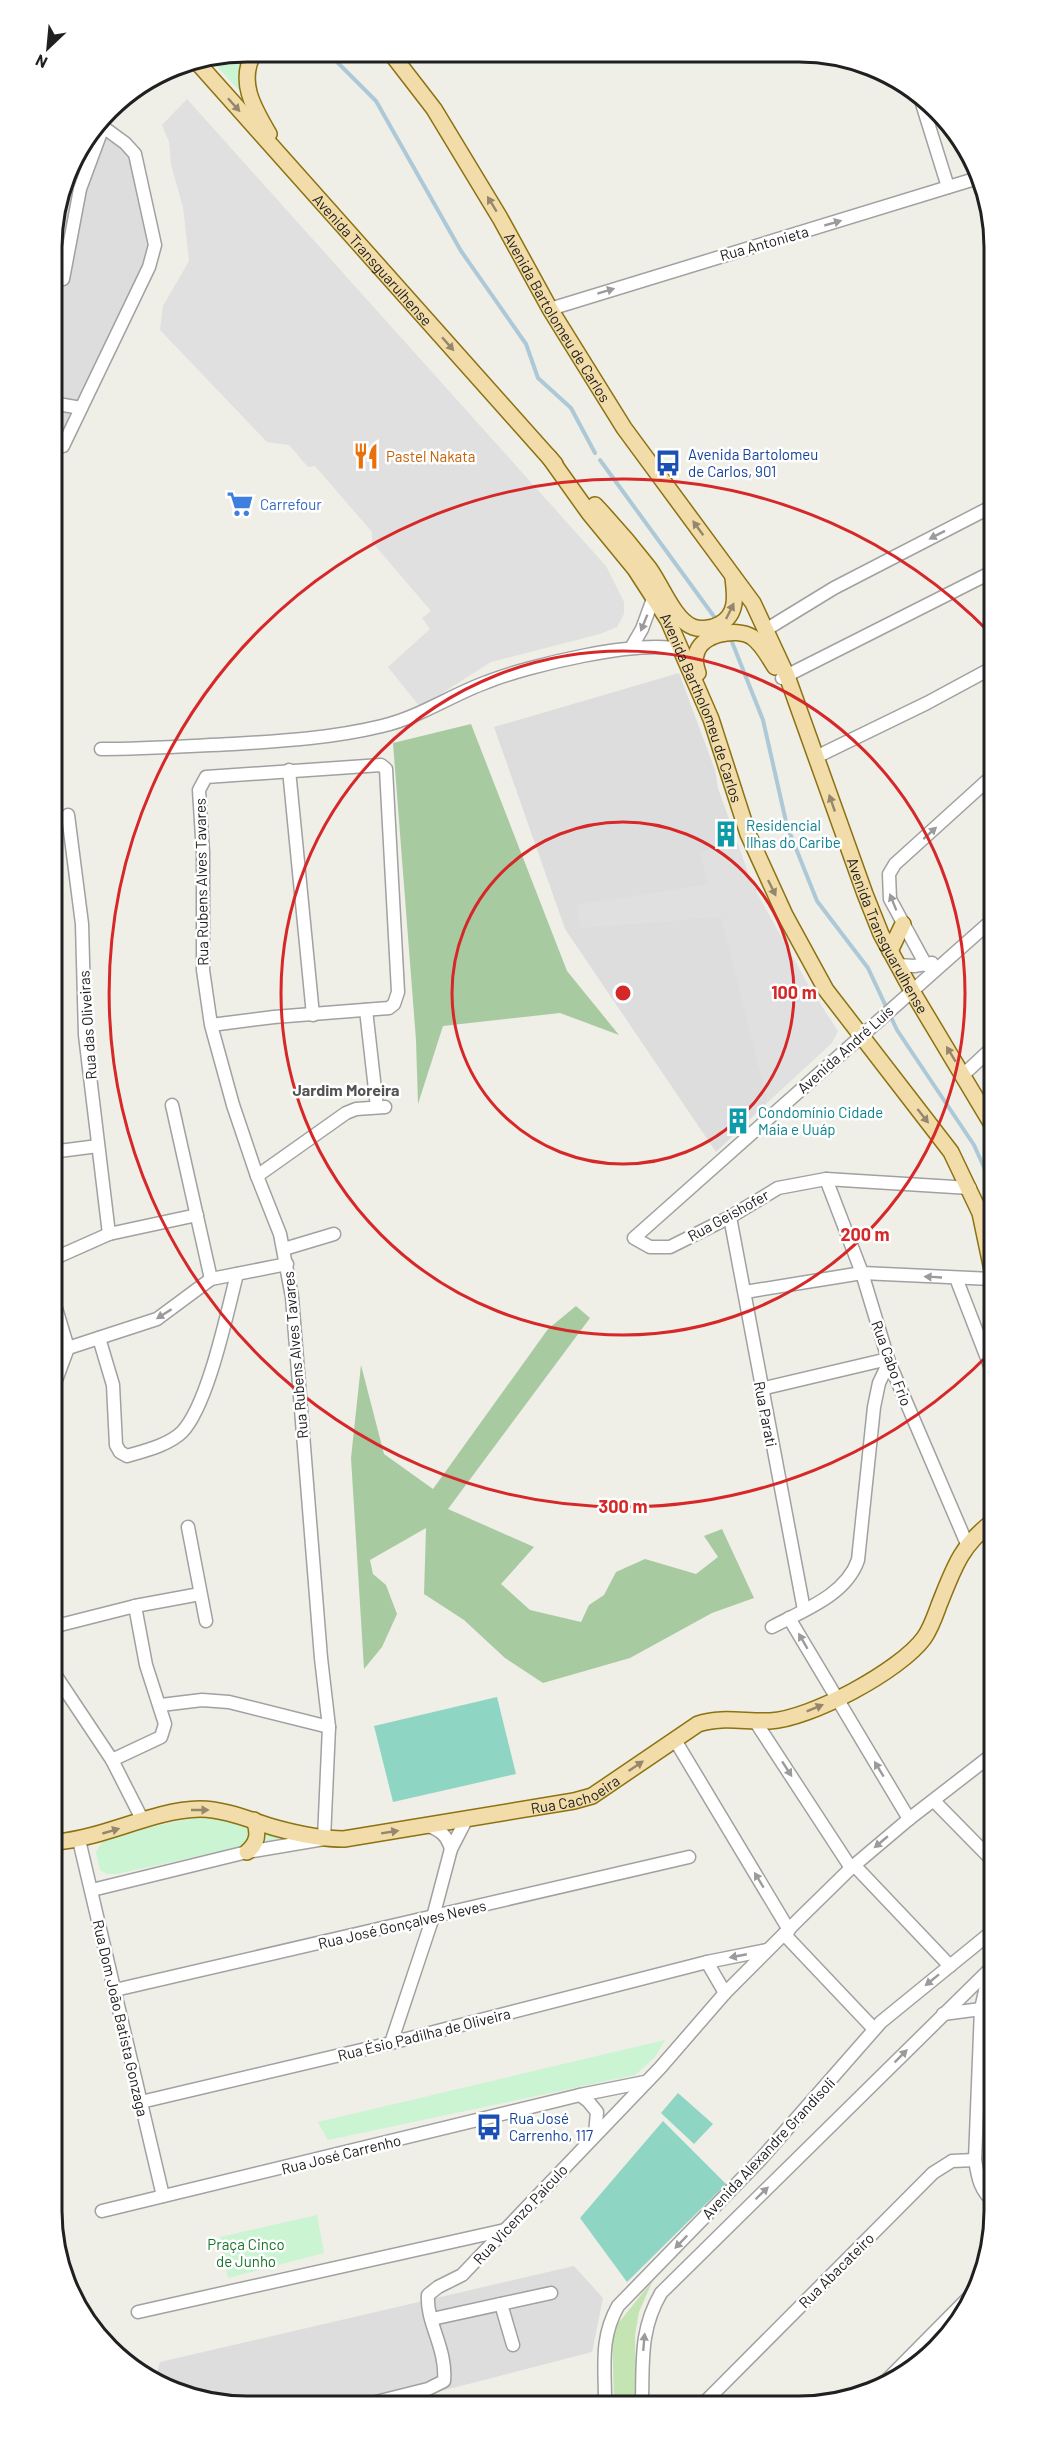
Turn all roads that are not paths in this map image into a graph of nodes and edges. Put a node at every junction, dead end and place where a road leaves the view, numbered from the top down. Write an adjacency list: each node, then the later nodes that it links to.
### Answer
1 (250, 62): 9 (main road)
2 (388, 62): 5 (main road)
3 (398, 62): 5 (main road, Avenida Bartolomeu de Carlos)
4 (202, 67): 9 (main road, Avenida Transguarulhense, one-way to 9)
5 (434, 109): 13 (main road, Avenida Bartolomeu de Carlos, one-way to 5)
6 (924, 109): 11 (street)
7 (104, 128): 15 (street)
8 (96, 139): 12 (street)
9 (300, 179): 17 (main road, Avenida Transguarulhense, one-way to 17)
10 (972, 180): 11 (street, Rua Antonieta)
11 (948, 187): 13 (street, Rua Antonieta, one-way to 11)
12 (63, 279)
13 (550, 309): 19 (main road, Avenida Bartolomeu de Carlos, one-way to 13)
14 (62, 405): 15 (street)
15 (81, 408): 16 (street)
16 (63, 446)
17 (549, 458): 19 (main road, one-way to 19); 21 (main road, Avenida Bartholomeu de Carlos)
18 (984, 511): 22 (street, one-way to 22)
19 (732, 575): 22 (main road)
20 (984, 576): 26 (street)
21 (654, 596): 23 (street, one-way to 23); 24 (main road, Avenida Bartholomeu de Carlos)
22 (767, 628): 26 (main road)
23 (631, 648): 24 (street); 28 (street)
24 (682, 650): 27 (main road, Avenida Bartholomeu de Carlos)
25 (984, 672): 29 (street)
26 (784, 677): 27 (main road); 29 (main road, Avenida Transguarulhense)
27 (703, 696): 42 (main road, Avenida Bartholomeu de Carlos, one-way to 42)
28 (101, 749)
29 (816, 758): 36 (main road, Avenida Transguarulhense, one-way to 29)
30 (289, 770): 39 (street); 40 (street); 41 (street, Rua Rubens Alves Tavares)
31 (984, 783): 33 (street, one-way to 31)
32 (68, 815): 47 (street, Rua das Oliveiras)
33 (903, 924): 36 (main road); 37 (street)
34 (984, 927): 35 (street, Avenida André Luís)
35 (950, 957): 37 (street, Avenida André Luís); 38 (street, Avenida André Luís)
36 (894, 958): 37 (street, Avenida André Luís); 38 (main road, Avenida Transguarulhense)
37 (926, 965)
38 (912, 991): 42 (street, Avenida André Luís); 44 (main road, Avenida Transguarulhense, one-way to 38)
39 (366, 1010): 40 (street); 49 (street)
40 (313, 1015): 41 (street)
41 (211, 1025): 49 (street, Rua Rubens Alves Tavares)
42 (861, 1036): 51 (main road, one-way to 51); 57 (street, Avenida André Luís)
43 (984, 1056): 44 (street)
44 (963, 1075): 46 (main road, Avenida Transguarulhense)
45 (172, 1105): 52 (street)
46 (984, 1111)
47 (98, 1146): 48 (street); 55 (street, Rua das Oliveiras)
48 (62, 1151)
49 (257, 1176): 58 (street, Rua Rubens Alves Tavares)
50 (826, 1179): 51 (street, Rua Geishofer); 53 (street, Rua Geishofer); 61 (street, Rua Cabo Frio)
51 (970, 1188): 54 (main road)
52 (197, 1215): 55 (street); 64 (street)
53 (730, 1217): 57 (street, Rua Geishofer); 66 (street, Rua Parati)
54 (984, 1232)
55 (109, 1234): 59 (street)
56 (334, 1234): 58 (street)
57 (634, 1238)
58 (284, 1249): 60 (street, Rua Rubens Alves Tavares)
59 (61, 1255)
60 (287, 1264): 62 (street); 88 (street, Rua Rubens Alves Tavares)
61 (862, 1273): 63 (street, one-way to 61); 66 (street); 71 (street, Rua Cabo Frio)
62 (237, 1274): 64 (street); 68 (street)
63 (956, 1278): 65 (street); 70 (street)
64 (211, 1279): 68 (street, one-way to 68)
65 (984, 1279)
66 (745, 1292): 73 (street, Rua Parati)
67 (61, 1326): 69 (street)
68 (99, 1338): 69 (street)
69 (68, 1348): 72 (street)
70 (984, 1350)
71 (888, 1360): 73 (street); 76 (street, Rua Cabo Frio); 79 (street)
72 (61, 1366)
73 (761, 1389): 79 (street, Rua Parati)
74 (188, 1527): 77 (street)
75 (984, 1529): 76 (main road, Rua Cachoeira)
76 (967, 1544): 85 (main road, Rua Cachoeira)
77 (200, 1594): 78 (street); 81 (street)
78 (135, 1606): 82 (street); 86 (street)
79 (804, 1610): 80 (street)
80 (789, 1618): 83 (street); 85 (street, one-way to 80)
81 (206, 1621)
82 (61, 1625)
83 (772, 1627)
84 (61, 1684): 90 (street)
85 (837, 1699): 87 (main road, Rua Cachoeira, one-way to 85); 93 (street, one-way to 85)
86 (160, 1705): 88 (street); 90 (street)
87 (755, 1720): 89 (main road, Rua Cachoeira); 105 (street, one-way to 105)
88 (329, 1727): 98 (street, Rua Rubens Alves Tavares)
89 (675, 1740): 95 (main road, Rua Cachoeira, one-way to 89); 108 (street, one-way to 89)
90 (112, 1760): 96 (street)
91 (984, 1761): 92 (street, Rua Vicenzo Paiculo)
92 (934, 1801): 93 (street, Rua Vicenzo Paiculo); 103 (street)
93 (909, 1819): 105 (street, Rua Vicenzo Paiculo, one-way to 105)
94 (254, 1820): 96 (main road, Rua Cachoeira, one-way to 94); 98 (main road, Rua Cachoeira); 102 (main road)
95 (466, 1820): 97 (main road, Rua Cachoeira); 101 (street)
96 (143, 1821): 99 (main road, Rua Cachoeira, one-way to 96)
97 (428, 1826): 98 (main road, Rua Cachoeira, one-way to 97); 101 (street)
98 (324, 1839): 102 (street)
99 (79, 1840): 100 (main road, Rua Cachoeira); 106 (street, Rua Dom João Batista Gonzaga)
100 (61, 1842)
101 (451, 1849): 107 (street)
102 (247, 1852): 106 (street)
103 (984, 1853)
104 (689, 1857): 107 (street, Rua José Gonçalves Neves)
105 (853, 1866): 108 (street, Rua Vicenzo Paiculo); 112 (street)
106 (92, 1890): 114 (street, Rua Dom João Batista Gonzaga)
107 (433, 1917): 114 (street, Rua José Gonçalves Neves); 120 (street)
108 (786, 1932): 110 (street, Rua Vicenzo Paiculo); 119 (street)
109 (984, 1938): 112 (street, Avenida Alexandre Grandisoli)
110 (768, 1950): 111 (street, Rua Ésio Padilha de Oliveira, one-way to 111); 115 (street, Rua Vicenzo Paiculo)
111 (707, 1962): 115 (street); 120 (street, Rua Ésio Padilha de Oliveira)
112 (950, 1965): 119 (street, Avenida Alexandre Grandisoli, one-way to 119)
113 (984, 1975): 118 (street, Avenida Alexandre Grandisoli)
114 (115, 1990): 125 (street, Rua Dom João Batista Gonzaga)
115 (725, 1993): 121 (street, Rua Vicenzo Paiculo)
116 (984, 1998): 117 (street)
117 (981, 2009): 118 (street); 123 (street)
118 (943, 2014): 141 (street, Avenida Alexandre Grandisoli, one-way to 118)
119 (874, 2029): 140 (street, Avenida Alexandre Grandisoli, one-way to 140)
120 (391, 2043): 125 (street, Rua Ésio Padilha de Oliveira)
121 (646, 2081): 122 (street, Rua José Carrenho); 126 (street, Rua Vicenzo Paiculo)
122 (580, 2095): 126 (street); 129 (street, Rua José Carrenho)
123 (979, 2099): 124 (street); 127 (street)
124 (984, 2099)
125 (141, 2102): 129 (street, Rua Dom João Batista Gonzaga)
126 (596, 2134): 131 (street, Rua Vicenzo Paiculo)
127 (975, 2160): 128 (street); 142 (street, Rua Abacateiro)
128 (984, 2191)
129 (163, 2196): 130 (street, Rua José Carrenho)
130 (102, 2211)
131 (505, 2230): 134 (street); 135 (street, Rua Vicenzo Paiculo)
132 (551, 2293): 133 (street)
133 (501, 2304): 135 (street); 137 (street)
134 (138, 2312)
135 (432, 2319): 139 (street, Rua Vicenzo Paiculo)
136 (930, 2341): 138 (street)
137 (513, 2345)
138 (914, 2356)
139 (400, 2396)
140 (605, 2396)
141 (642, 2396)
142 (711, 2396)

